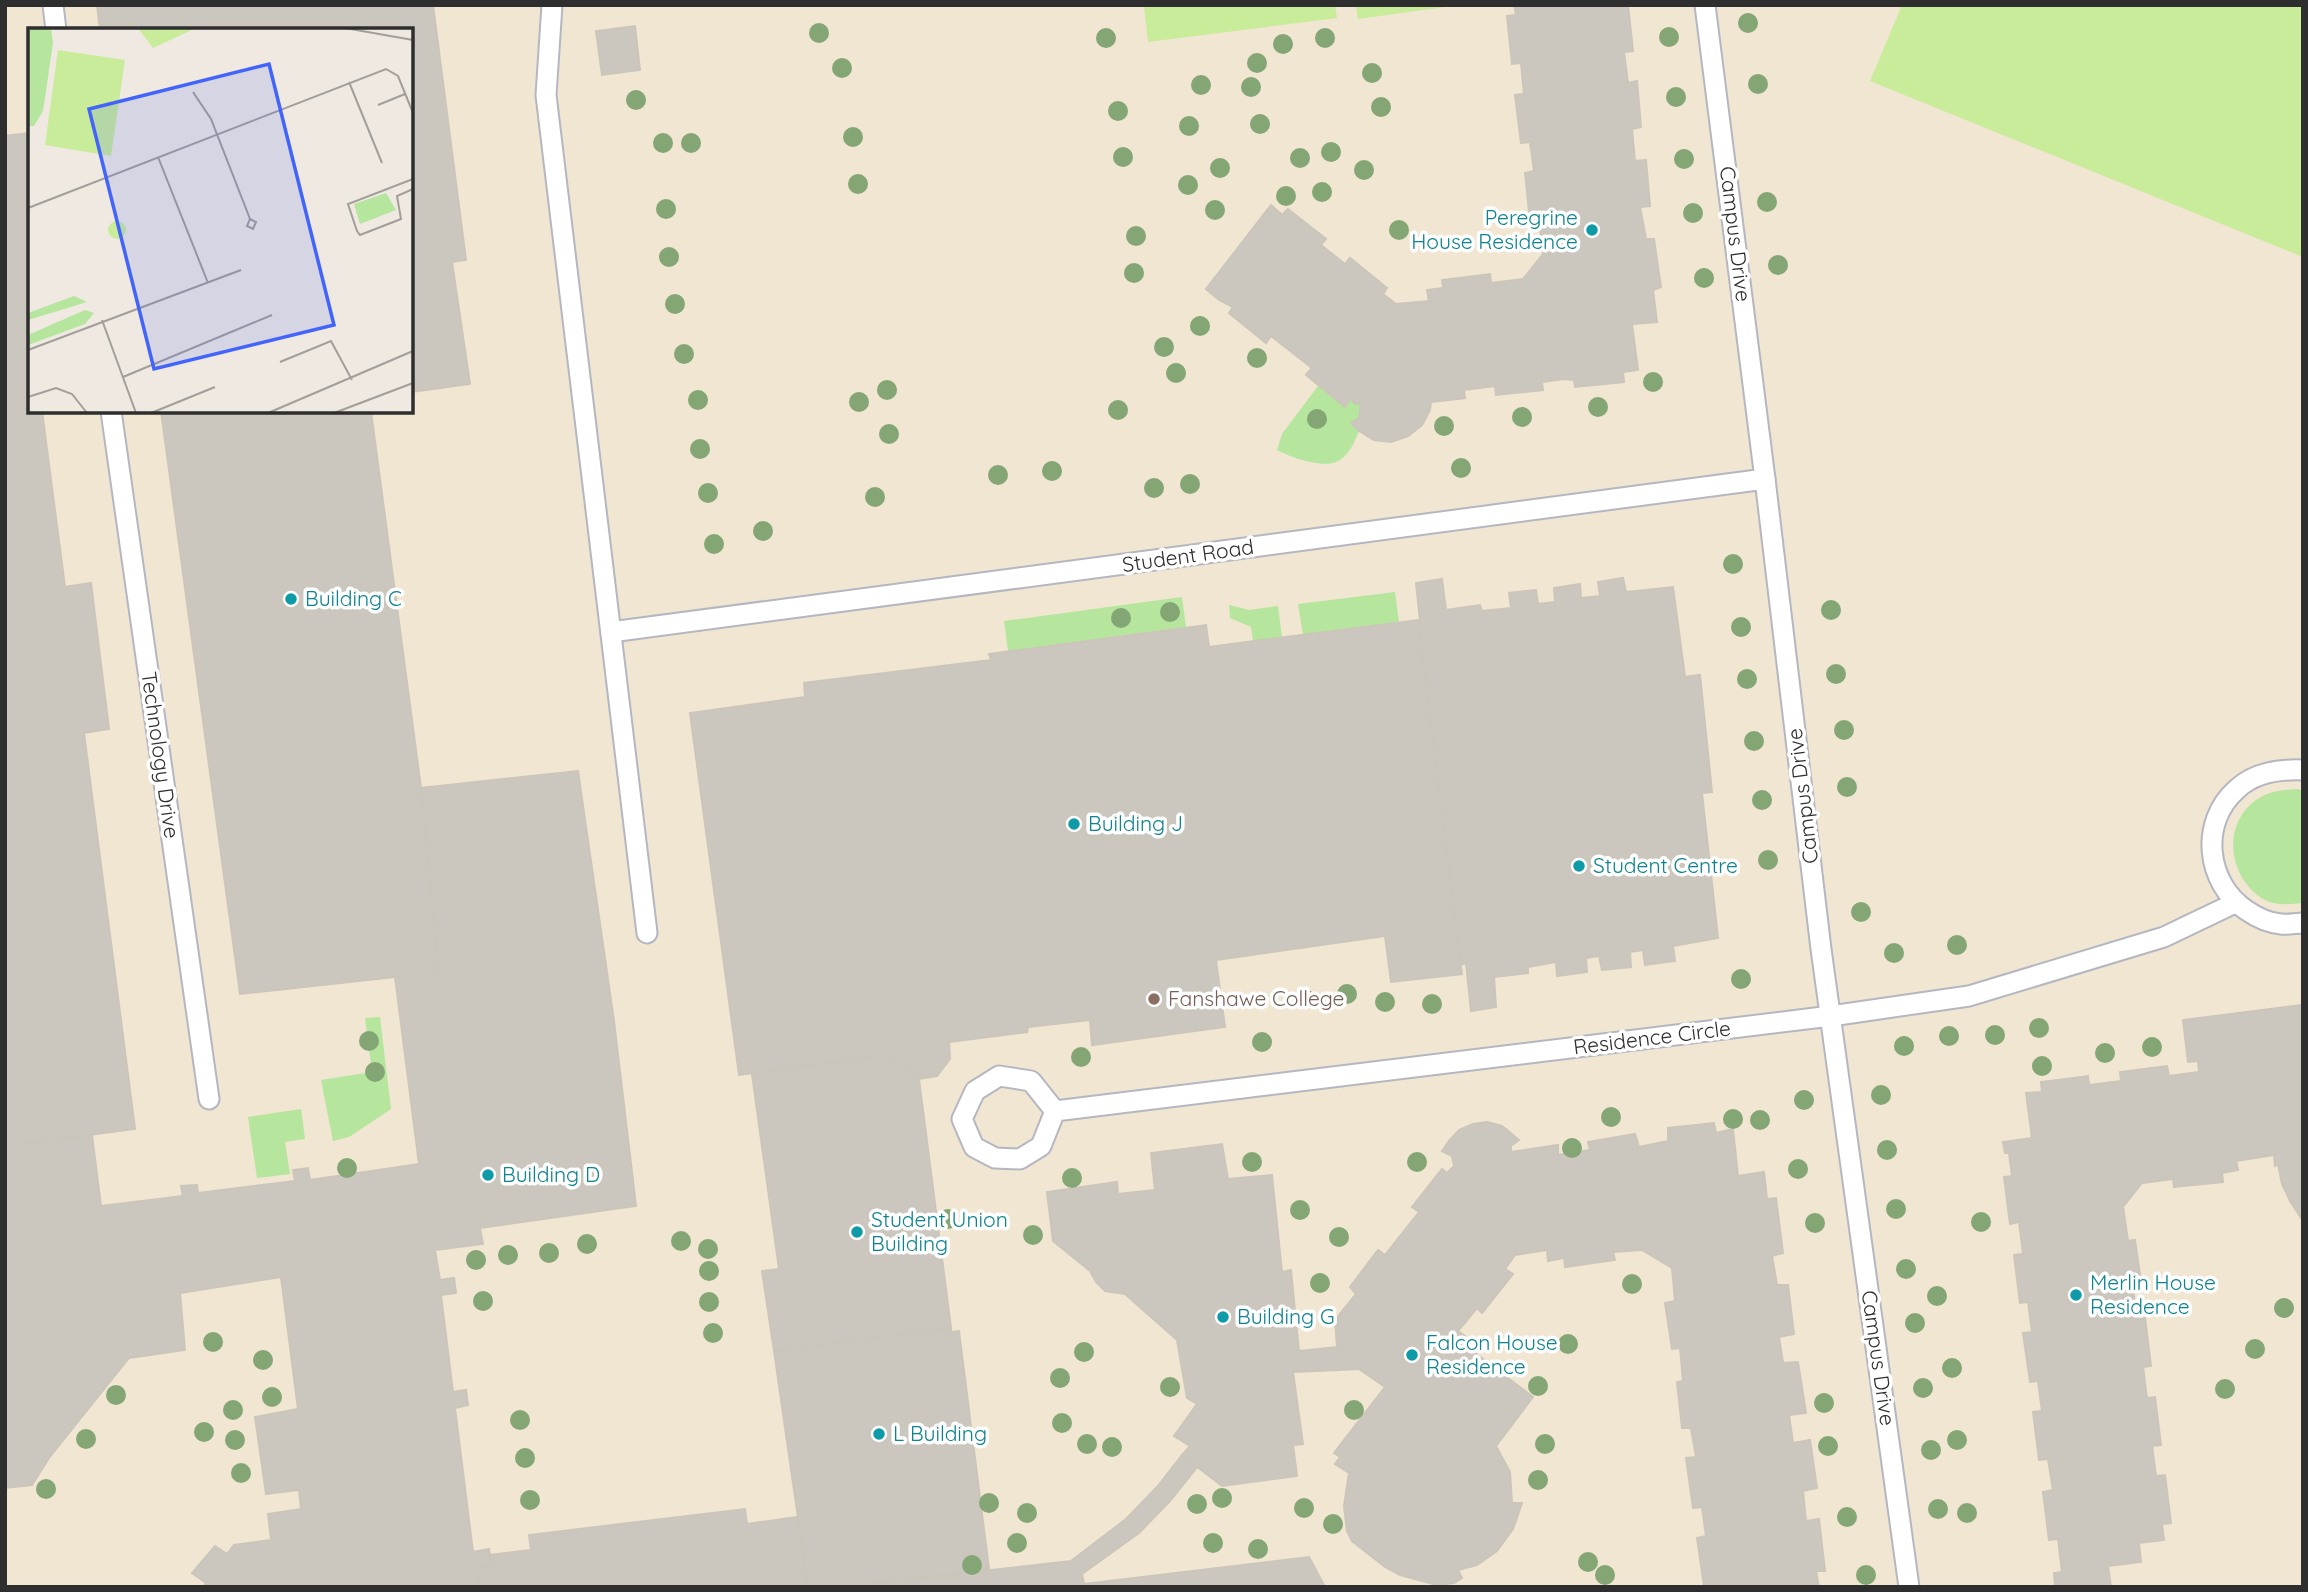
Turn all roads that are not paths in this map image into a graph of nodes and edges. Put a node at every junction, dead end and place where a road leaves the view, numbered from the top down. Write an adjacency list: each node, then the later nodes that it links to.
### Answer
1 (53, 5): 4 (lane)
2 (552, 5): 7 (lane)
3 (1705, 5): 6 (lane, Campus Drive)
4 (56, 28)
5 (111, 413): 13 (lane, Technology Drive)
6 (1765, 479): 7 (lane, Student Road); 12 (lane, Campus Drive)
7 (611, 632): 11 (lane)
8 (2303, 770): 9 (lane)
9 (2235, 903): 10 (lane); 12 (lane, Residence Circle)
10 (2303, 923)
11 (647, 933)
12 (1831, 1016): 14 (lane, Residence Circle); 15 (lane, Campus Drive)
13 (209, 1099)
14 (1055, 1111): 14 (lane)
15 (1909, 1587)

